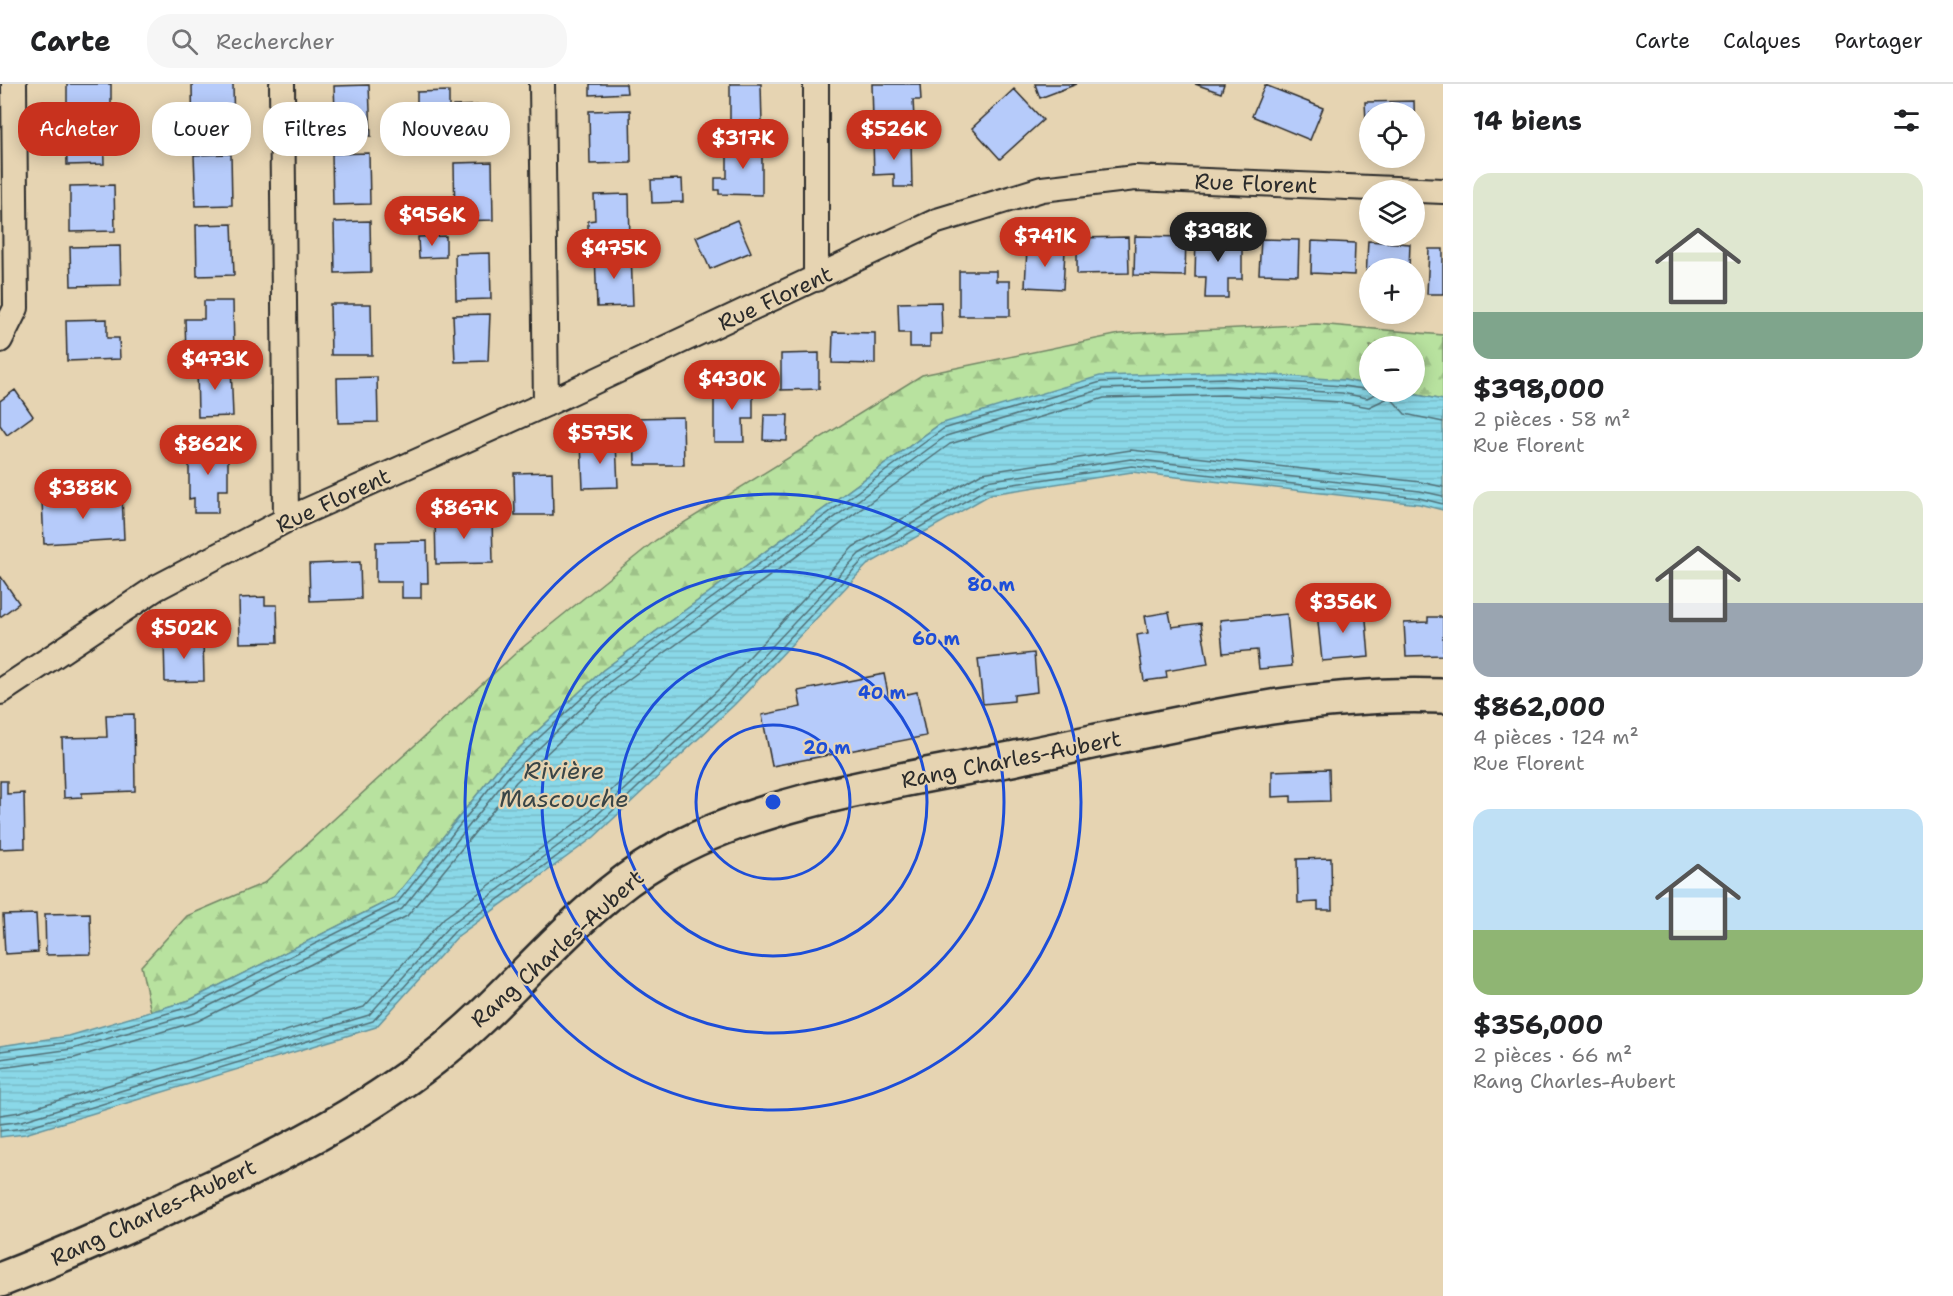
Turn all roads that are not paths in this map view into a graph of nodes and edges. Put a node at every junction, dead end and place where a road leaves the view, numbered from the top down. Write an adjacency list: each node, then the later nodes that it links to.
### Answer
1 (14, 84): 7 (street)
2 (282, 84): 9 (street)
3 (542, 84): 8 (street)
4 (816, 84): 6 (street)
5 (1443, 191): 6 (street, Rue Florent)
6 (816, 279): 8 (street, Rue Florent)
7 (0, 340)
8 (546, 404): 9 (street, Rue Florent)
9 (286, 520): 10 (street, Rue Florent)
10 (0, 692)
11 (1443, 696): 12 (street, Rang Charles-Aubert)
12 (0, 1280)

